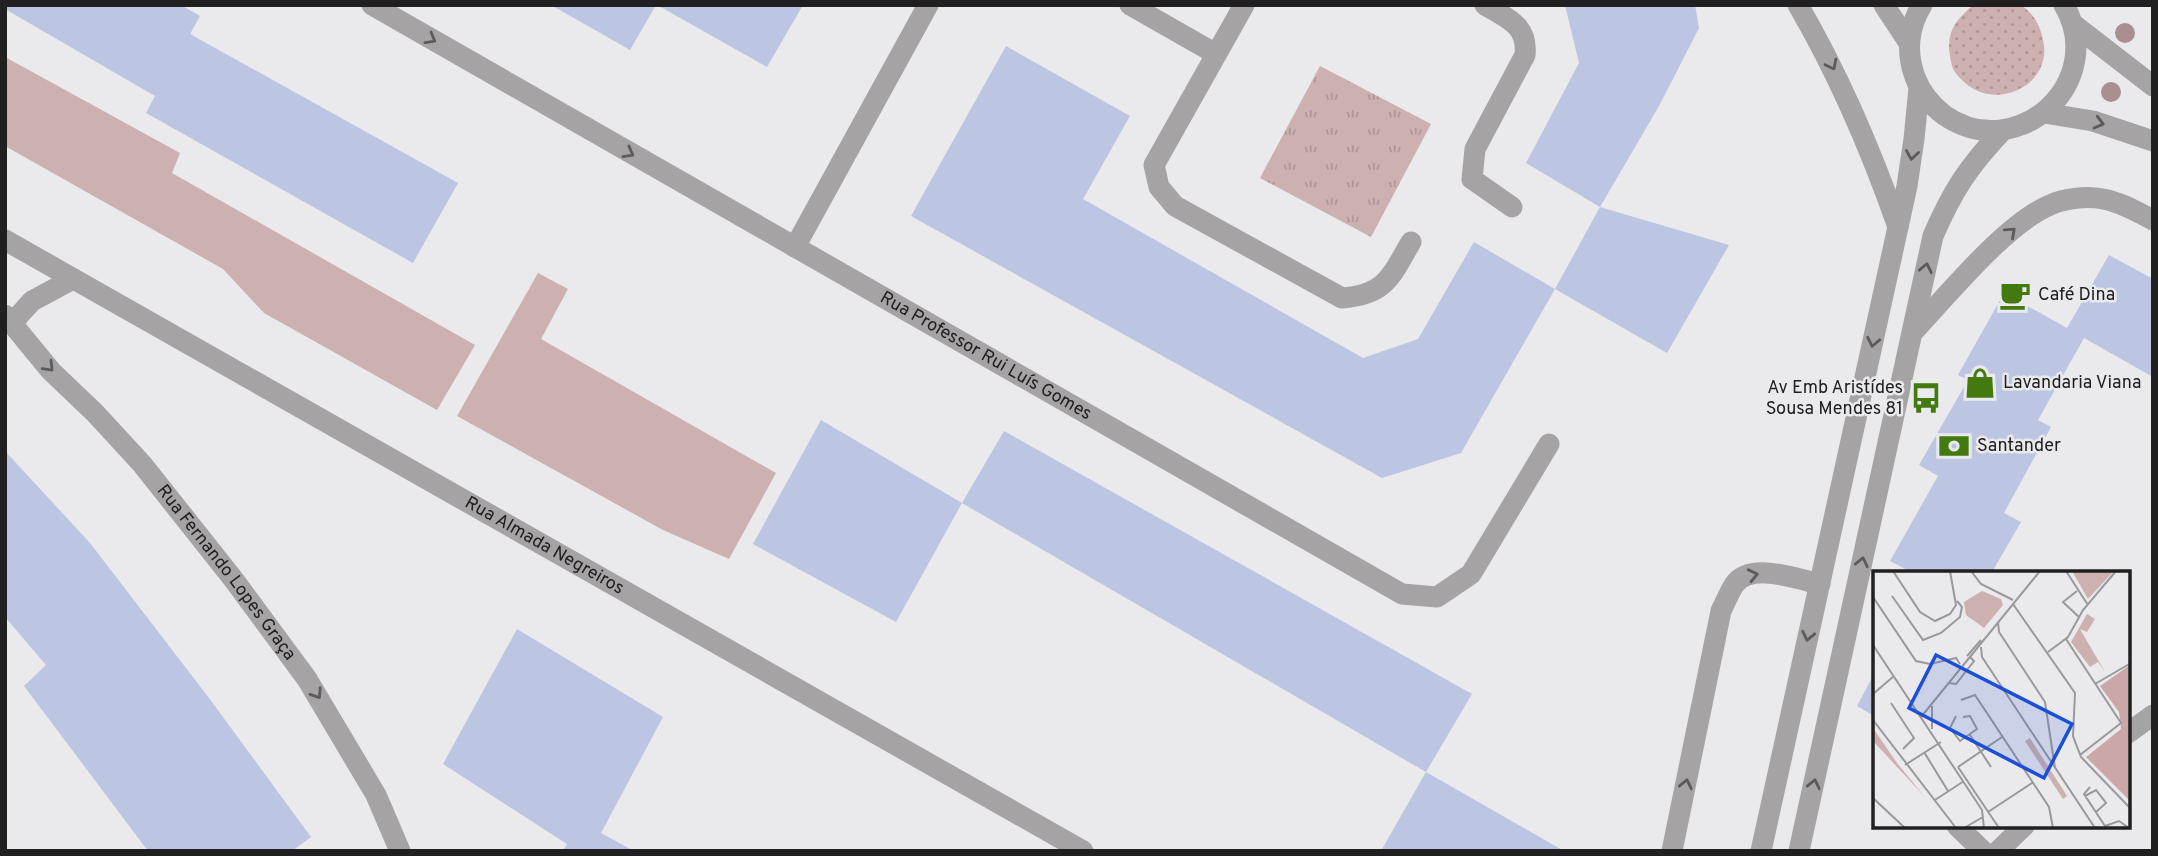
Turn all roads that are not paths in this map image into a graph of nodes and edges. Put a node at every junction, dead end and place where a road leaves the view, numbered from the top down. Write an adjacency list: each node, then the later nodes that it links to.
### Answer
1 (372, 5): 22 (street, Rua Professor Rui Luís Gomes, one-way to 22)
2 (928, 5): 22 (street)
3 (1130, 5): 11 (street)
4 (1244, 5): 11 (street)
5 (1485, 5): 17 (street)
6 (1798, 5): 19 (street, one-way to 19)
7 (1884, 5): 10 (street)
8 (1922, 5): 10 (street)
9 (2069, 14): 12 (street); 14 (street)
10 (1909, 43): 13 (street)
11 (1216, 54): 21 (street)
12 (2153, 86)
13 (1919, 88): 15 (street); 19 (street, one-way to 19)
14 (2044, 113): 15 (street); 16 (street, one-way to 16)
15 (2003, 130): 25 (street, one-way to 15)
16 (2153, 141)
17 (1512, 207)
18 (2153, 220): 25 (street, one-way to 18)
19 (1898, 227): 27 (street, one-way to 27)
20 (5, 240): 23 (street, Rua Almada Negreiros)
21 (1411, 242)
22 (795, 247): 26 (street, Rua Professor Rui Luís Gomes)
23 (73, 279): 24 (street, Rua Fernando Lopes Graça); 33 (street, Rua Almada Negreiros)
24 (9, 319): 32 (street, Rua Fernando Lopes Graça, one-way to 32)
25 (1912, 333): 36 (street, one-way to 25)
26 (1549, 444)
27 (1820, 584): 34 (street, one-way to 27); 35 (street, one-way to 35)
28 (2153, 715): 29 (street)
29 (2130, 732)
30 (1959, 828): 37 (street)
31 (2022, 828): 38 (street)
32 (400, 851)
33 (1083, 851)
34 (1672, 851)
35 (1761, 851)
36 (1799, 851)
37 (1983, 851)
38 (1998, 851)

